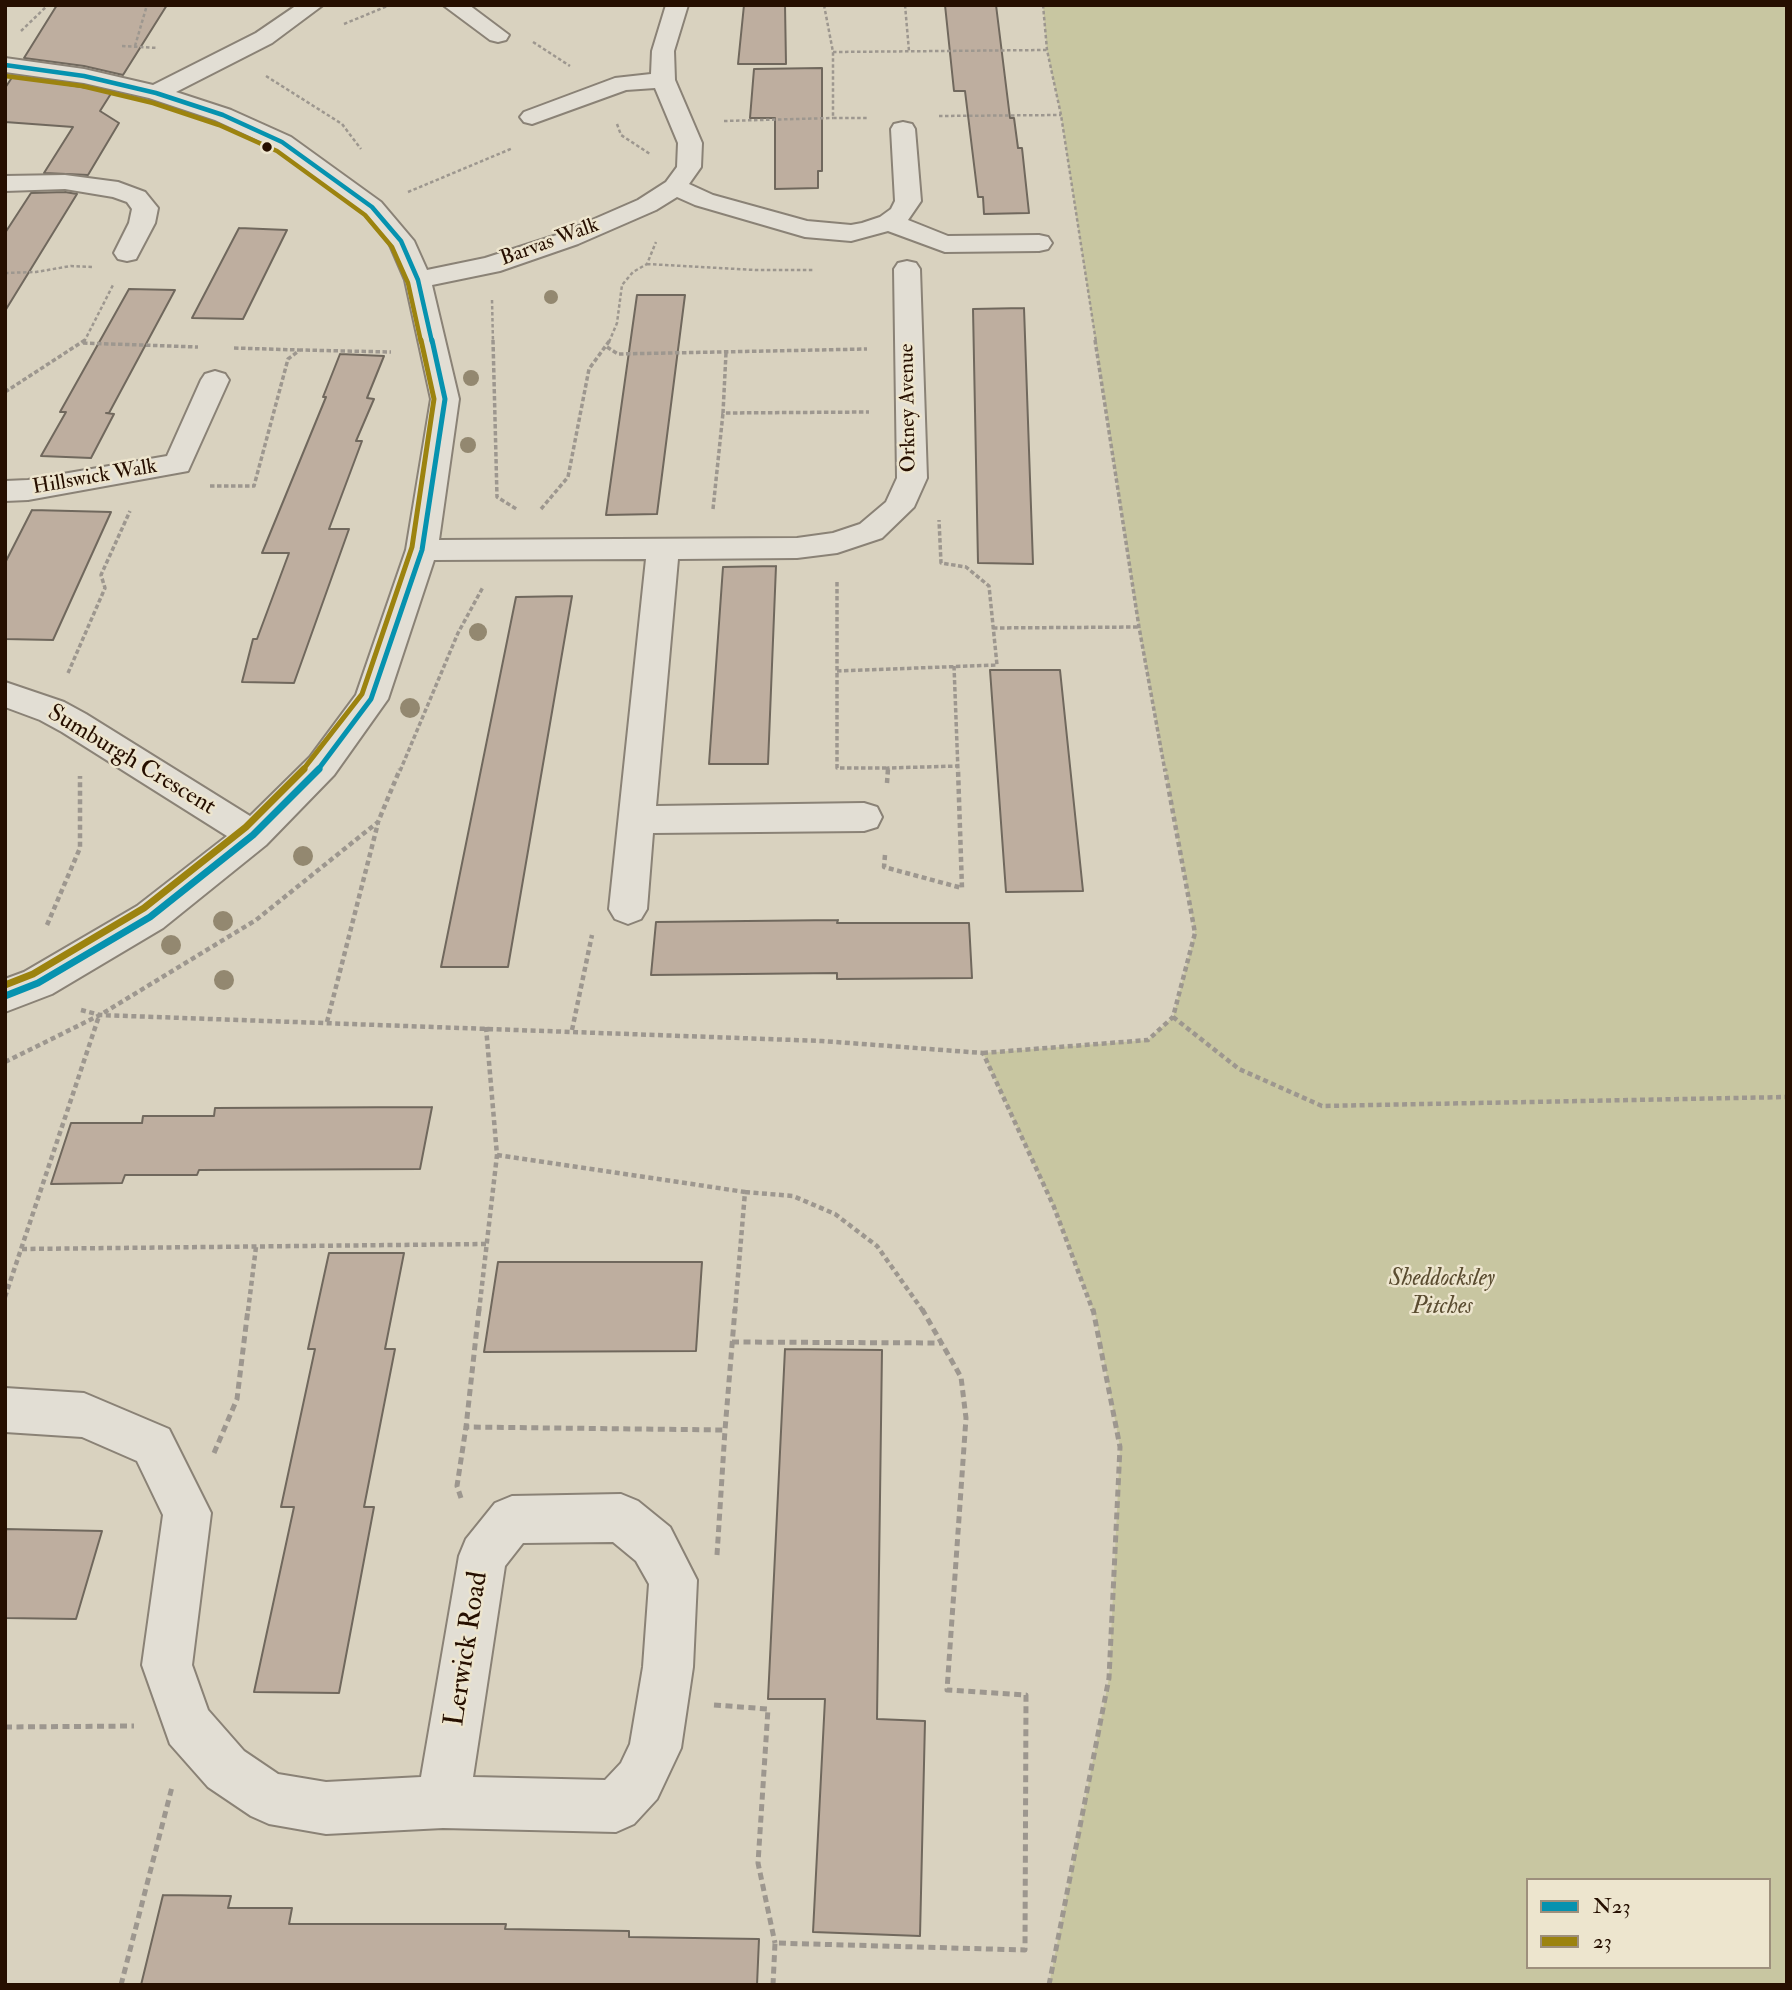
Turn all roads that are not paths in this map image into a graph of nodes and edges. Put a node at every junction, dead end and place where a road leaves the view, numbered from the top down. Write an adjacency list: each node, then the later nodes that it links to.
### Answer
1 (312, 5): 7 (street)
2 (454, 5): 4 (street)
3 (677, 5): 6 (street)
4 (499, 35)
5 (10, 51): 7 (street)
6 (663, 80): 8 (street); 11 (street)
7 (156, 93): 16 (street)
8 (532, 117)
9 (903, 129): 12 (street)
10 (5, 184): 14 (street)
11 (675, 187): 12 (street); 16 (street, Barvas Walk)
12 (889, 222): 13 (street)
13 (1039, 243)
14 (127, 253)
15 (907, 269): 19 (street, Orkney Avenue)
16 (418, 280): 20 (street)
17 (215, 380): 18 (street, Hillswick Walk)
18 (5, 491)
19 (663, 549): 20 (street, Orkney Avenue); 23 (street)
20 (422, 551): 24 (street)
21 (5, 694): 24 (street, Sumburgh Crescent)
22 (878, 817): 23 (street)
23 (636, 820): 25 (street)
24 (253, 835): 26 (street)
25 (628, 909)
26 (5, 996)
27 (5, 1410): 28 (street, Lerwick Road)
28 (443, 1802): 28 (street, Lerwick Road)

